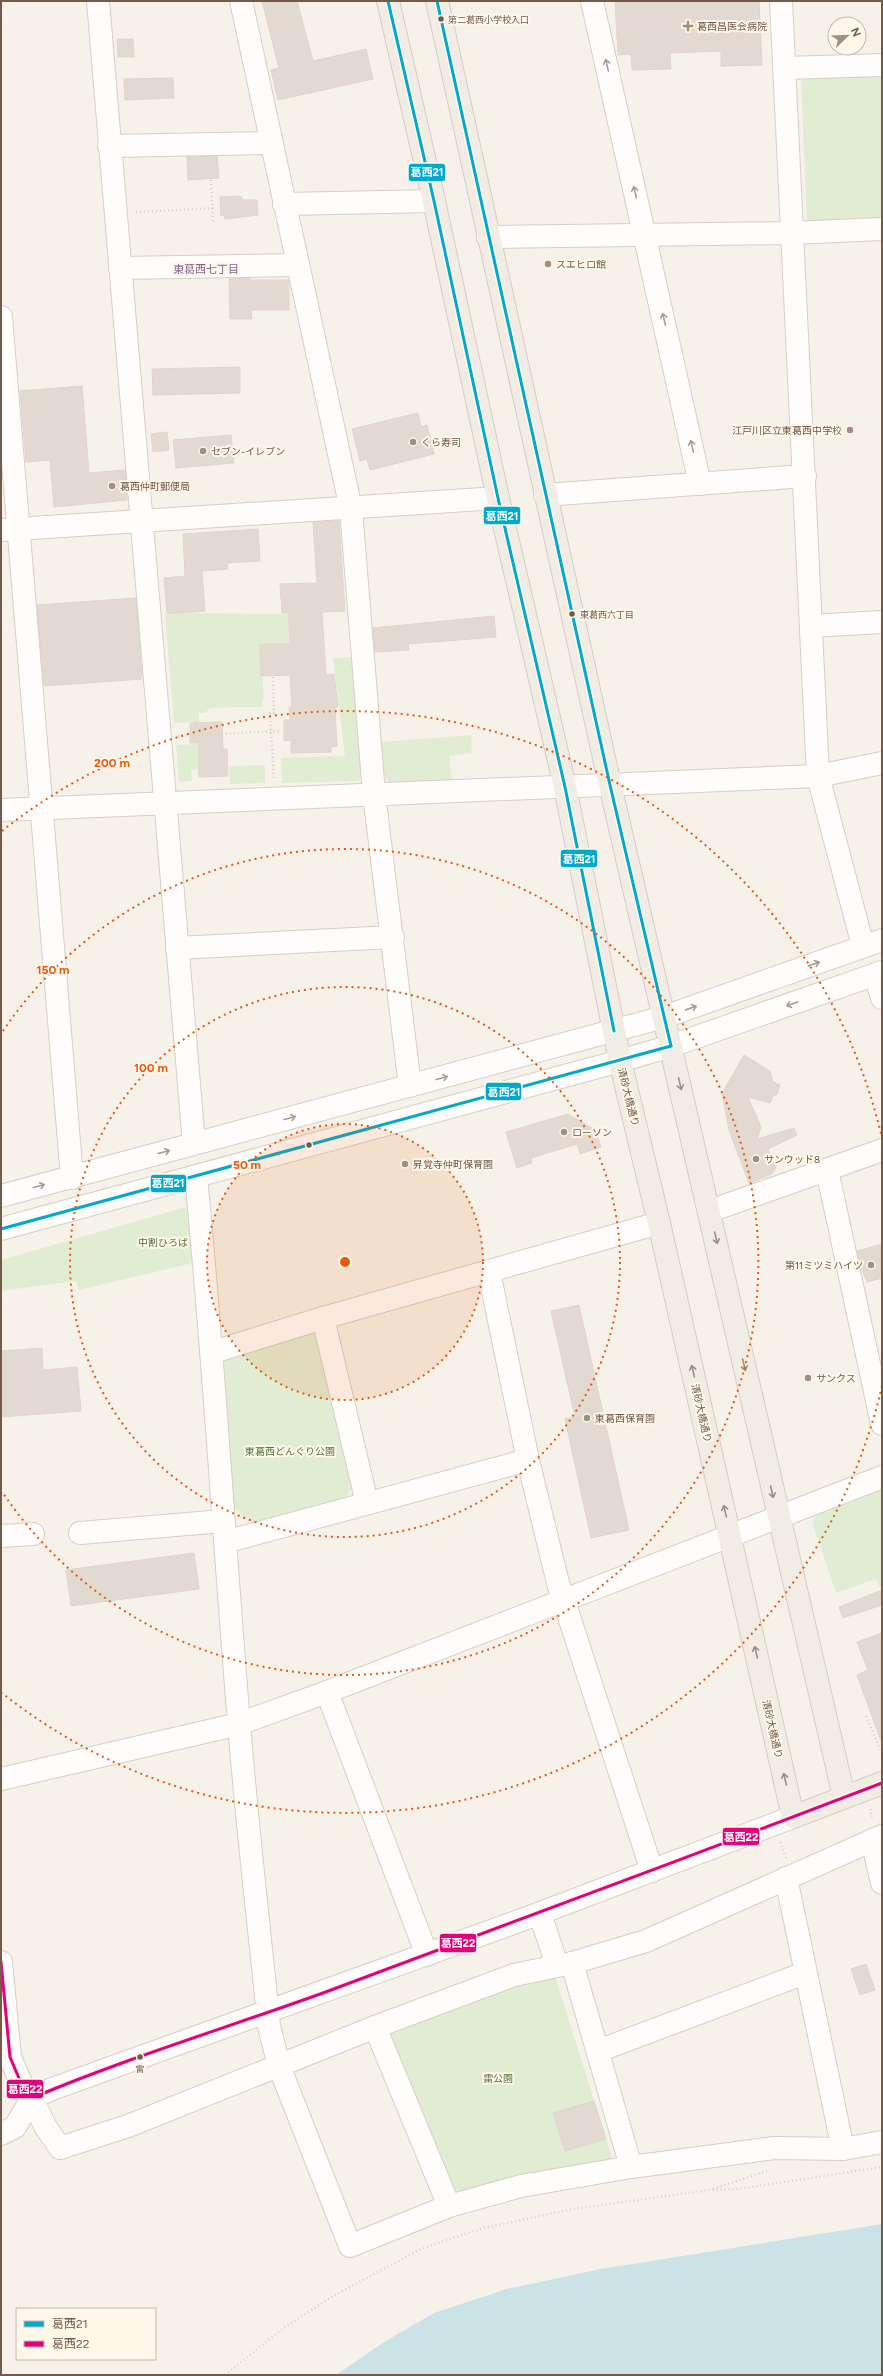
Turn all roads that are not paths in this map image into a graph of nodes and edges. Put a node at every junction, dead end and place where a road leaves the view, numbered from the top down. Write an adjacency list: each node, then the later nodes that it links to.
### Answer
1 (98, 1): 10 (street)
2 (241, 1): 9 (street)
3 (388, 1): 11 (main road, 清砂大橋通り)
4 (437, 1): 16 (main road)
5 (592, 1): 14 (street, one-way to 5)
6 (781, 1): 8 (street)
7 (882, 65): 8 (street)
8 (785, 68): 15 (street)
9 (271, 143): 10 (street); 12 (street)
10 (109, 146): 18 (street)
11 (434, 201): 12 (street); 23 (main road, 清砂大橋通り)
12 (284, 204): 17 (street)
13 (882, 229): 15 (street)
14 (645, 233): 15 (street); 16 (street); 21 (street, one-way to 14)
15 (791, 233): 20 (street)
16 (488, 237): 22 (main road)
17 (297, 265): 18 (street); 24 (street)
18 (120, 268): 25 (street)
19 (1, 317): 26 (street)
20 (805, 476): 21 (street); 28 (street)
21 (700, 484): 22 (street)
22 (545, 495): 31 (main road)
23 (498, 498): 24 (street); 32 (main road, 清砂大橋通り)
24 (351, 509): 25 (street); 33 (street)
25 (141, 522): 26 (street); 34 (street)
26 (10, 530): 35 (street)
27 (882, 622): 28 (street)
28 (811, 626): 30 (street)
29 (882, 763): 30 (street)
30 (818, 776): 31 (street); 38 (street)
31 (610, 785): 32 (street); 42 (main road)
32 (565, 787): 33 (street); 43 (main road, 清砂大橋通り)
33 (374, 794): 34 (street); 37 (street)
34 (166, 803): 35 (street); 39 (street)
35 (41, 808): 36 (street); 51 (street)
36 (1, 810)
37 (392, 937): 39 (street); 46 (street)
38 (873, 943): 42 (street, one-way to 38)
39 (177, 948): 47 (street)
40 (879, 974): 41 (street); 44 (street, one-way to 44)
41 (882, 998)
42 (664, 1017): 43 (street); 44 (main road)
43 (614, 1031): 45 (main road, 清砂大橋通り); 46 (street, one-way to 43)
44 (671, 1046): 45 (street); 53 (main road, one-way to 53)
45 (620, 1061): 50 (street); 54 (main road, 清砂大橋通り)
46 (410, 1086): 47 (street, one-way to 46)
47 (194, 1144): 51 (street, one-way to 47)
48 (882, 1150): 49 (street)
49 (827, 1170): 53 (street); 59 (street)
50 (196, 1177): 55 (street); 58 (street)
51 (72, 1178): 52 (street, one-way to 51)
52 (1, 1196)
53 (710, 1211): 63 (main road, one-way to 63)
54 (659, 1223): 56 (street); 67 (main road, 清砂大橋通り, one-way to 54)
55 (1, 1229)
56 (489, 1272): 57 (street); 60 (street)
57 (323, 1318): 58 (street); 62 (street)
58 (212, 1352): 64 (street)
59 (882, 1424)
60 (528, 1460): 62 (street); 70 (street)
61 (882, 1477): 63 (street)
62 (367, 1503): 69 (street)
63 (778, 1518): 67 (street); 75 (main road)
64 (223, 1521): 65 (street); 69 (street)
65 (80, 1533)
66 (33, 1534): 68 (street)
67 (730, 1535): 70 (street); 76 (main road, 清砂大橋通り, one-way to 67)
68 (1, 1536)
69 (225, 1542): 72 (street)
70 (562, 1600): 71 (street); 79 (street)
71 (327, 1692): 72 (street); 82 (street)
72 (239, 1724): 73 (street); 86 (street)
73 (1, 1779)
74 (882, 1784): 75 (main road)
75 (844, 1797): 76 (main road)
76 (793, 1817): 79 (street)
77 (876, 1832): 78 (street); 80 (street)
78 (787, 1870): 84 (street); 85 (street)
79 (652, 1871): 81 (street)
80 (882, 1884)
81 (540, 1914): 82 (street); 84 (street)
82 (427, 1955): 86 (street)
83 (1, 1962): 90 (street)
84 (565, 1964): 87 (street); 88 (street)
85 (805, 1973): 88 (street); 93 (street)
86 (268, 2013): 89 (street); 90 (street)
87 (375, 2027): 89 (street); 95 (street)
88 (598, 2052): 94 (street)
89 (279, 2066): 90 (street); 95 (street)
90 (32, 2098): 91 (street)
91 (1, 2134)
92 (882, 2142): 93 (street)
93 (843, 2149): 94 (street)
94 (631, 2167): 95 (street)
95 (449, 2206)

